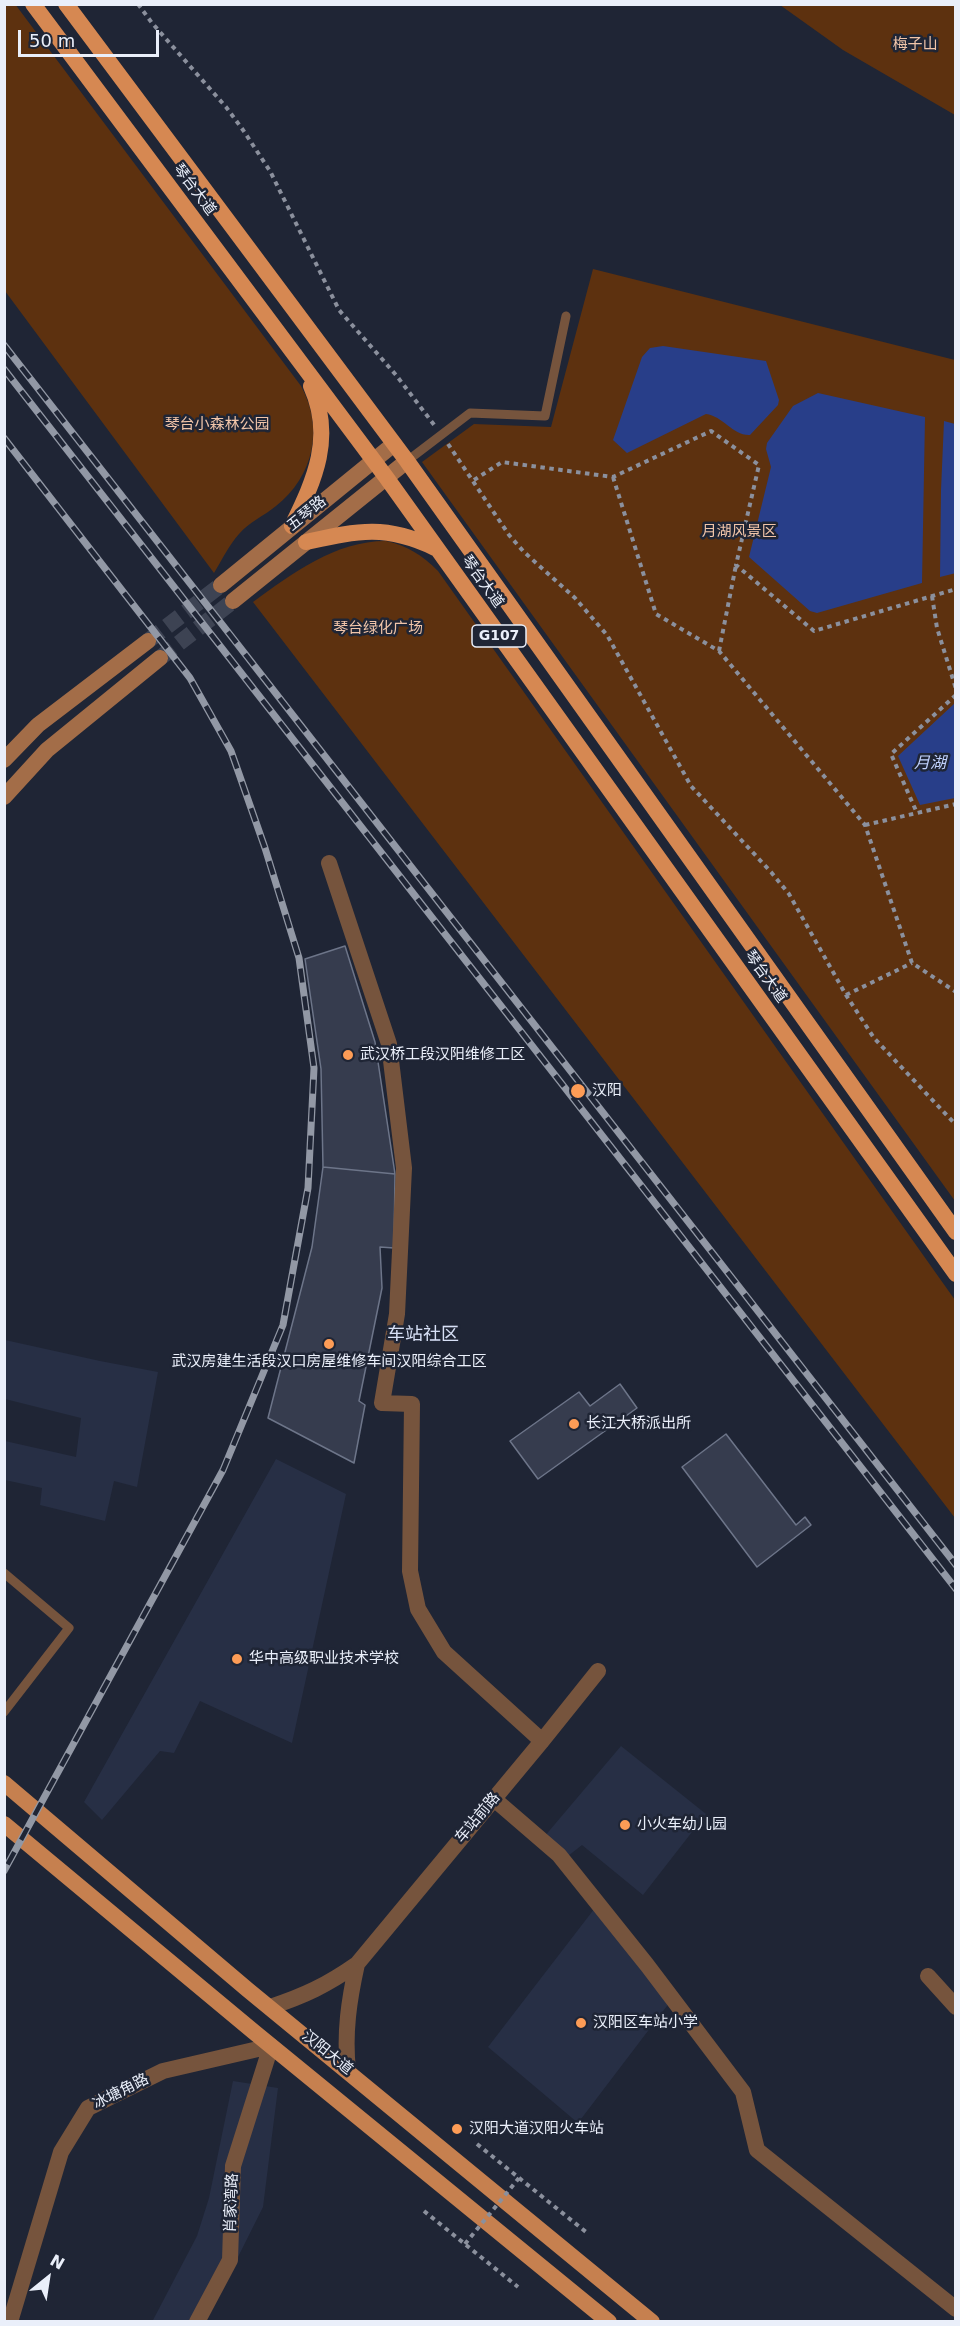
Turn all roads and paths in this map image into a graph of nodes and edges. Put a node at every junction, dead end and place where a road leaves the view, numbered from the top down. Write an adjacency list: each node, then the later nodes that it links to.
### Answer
1 (33, 4): 5 (highway, 琴台大道 / G107)
2 (66, 4): 7 (highway, 琴台大道 / G107)
3 (138, 4): 6 (path)
4 (566, 316): 6 (lane)
5 (301, 363): 8 (highway, 琴台大道 / G107); 13 (highway)
6 (442, 435): 9 (lane); 12 (path)
7 (394, 444): 8 (main road, 五琴路); 9 (highway, 琴台大道 / G107)
8 (374, 460): 10 (highway, 琴台大道 / G107); 13 (main road, 五琴路)
9 (407, 461): 10 (main road, 五琴路); 36 (highway, 琴台大道 / G107)
10 (386, 477): 14 (main road, 五琴路); 15 (highway, 琴台大道 / G107)
11 (613, 477): 12 (path); 16 (path); 22 (path)
12 (474, 480): 34 (path)
13 (292, 526): 17 (main road, 五琴路)
14 (306, 542): 15 (highway); 20 (main road, 五琴路)
15 (437, 549): 37 (highway, 琴台大道 / G107)
16 (736, 566): 19 (path); 22 (path)
17 (220, 585)
18 (956, 589): 19 (path)
19 (932, 596): 24 (path)
20 (233, 601)
21 (147, 641): 26 (main road)
22 (719, 651): 30 (path)
23 (160, 658): 27 (main road)
24 (956, 689)
25 (956, 695): 29 (path)
26 (4, 760)
27 (4, 797)
28 (956, 804): 29 (path)
29 (917, 813): 30 (path)
30 (865, 825): 32 (path)
31 (329, 863): 41 (street)
32 (912, 963): 33 (path); 34 (path)
33 (956, 993)
34 (846, 995): 35 (path)
35 (956, 1125)
36 (956, 1232)
37 (956, 1274)
38 (4, 1573): 40 (lane)
39 (598, 1671): 41 (street, 车站前路)
40 (4, 1712)
41 (542, 1742): 43 (street, 车站前路)
42 (4, 1783): 47 (main road, 汉阳大道)
43 (494, 1799): 45 (street, 车站前路); 57 (street)
44 (4, 1824): 49 (main road, 汉阳大道)
45 (357, 1964): 47 (street); 50 (street)
46 (928, 1976): 48 (street)
47 (270, 2007): 50 (main road, 汉阳大道)
48 (956, 2007)
49 (271, 2046): 58 (street, 冰塘角路); 59 (street, 肖家湾路); 60 (main road, 汉阳大道)
50 (348, 2070): 61 (main road, 汉阳大道)
51 (477, 2144): 52 (path)
52 (519, 2178): 54 (path); 55 (path, bridge)
53 (424, 2211): 55 (path)
54 (586, 2232)
55 (465, 2244): 56 (path)
56 (518, 2287)
57 (956, 2309)
58 (9, 2322)
59 (197, 2322)
60 (609, 2322)
61 (652, 2322)

